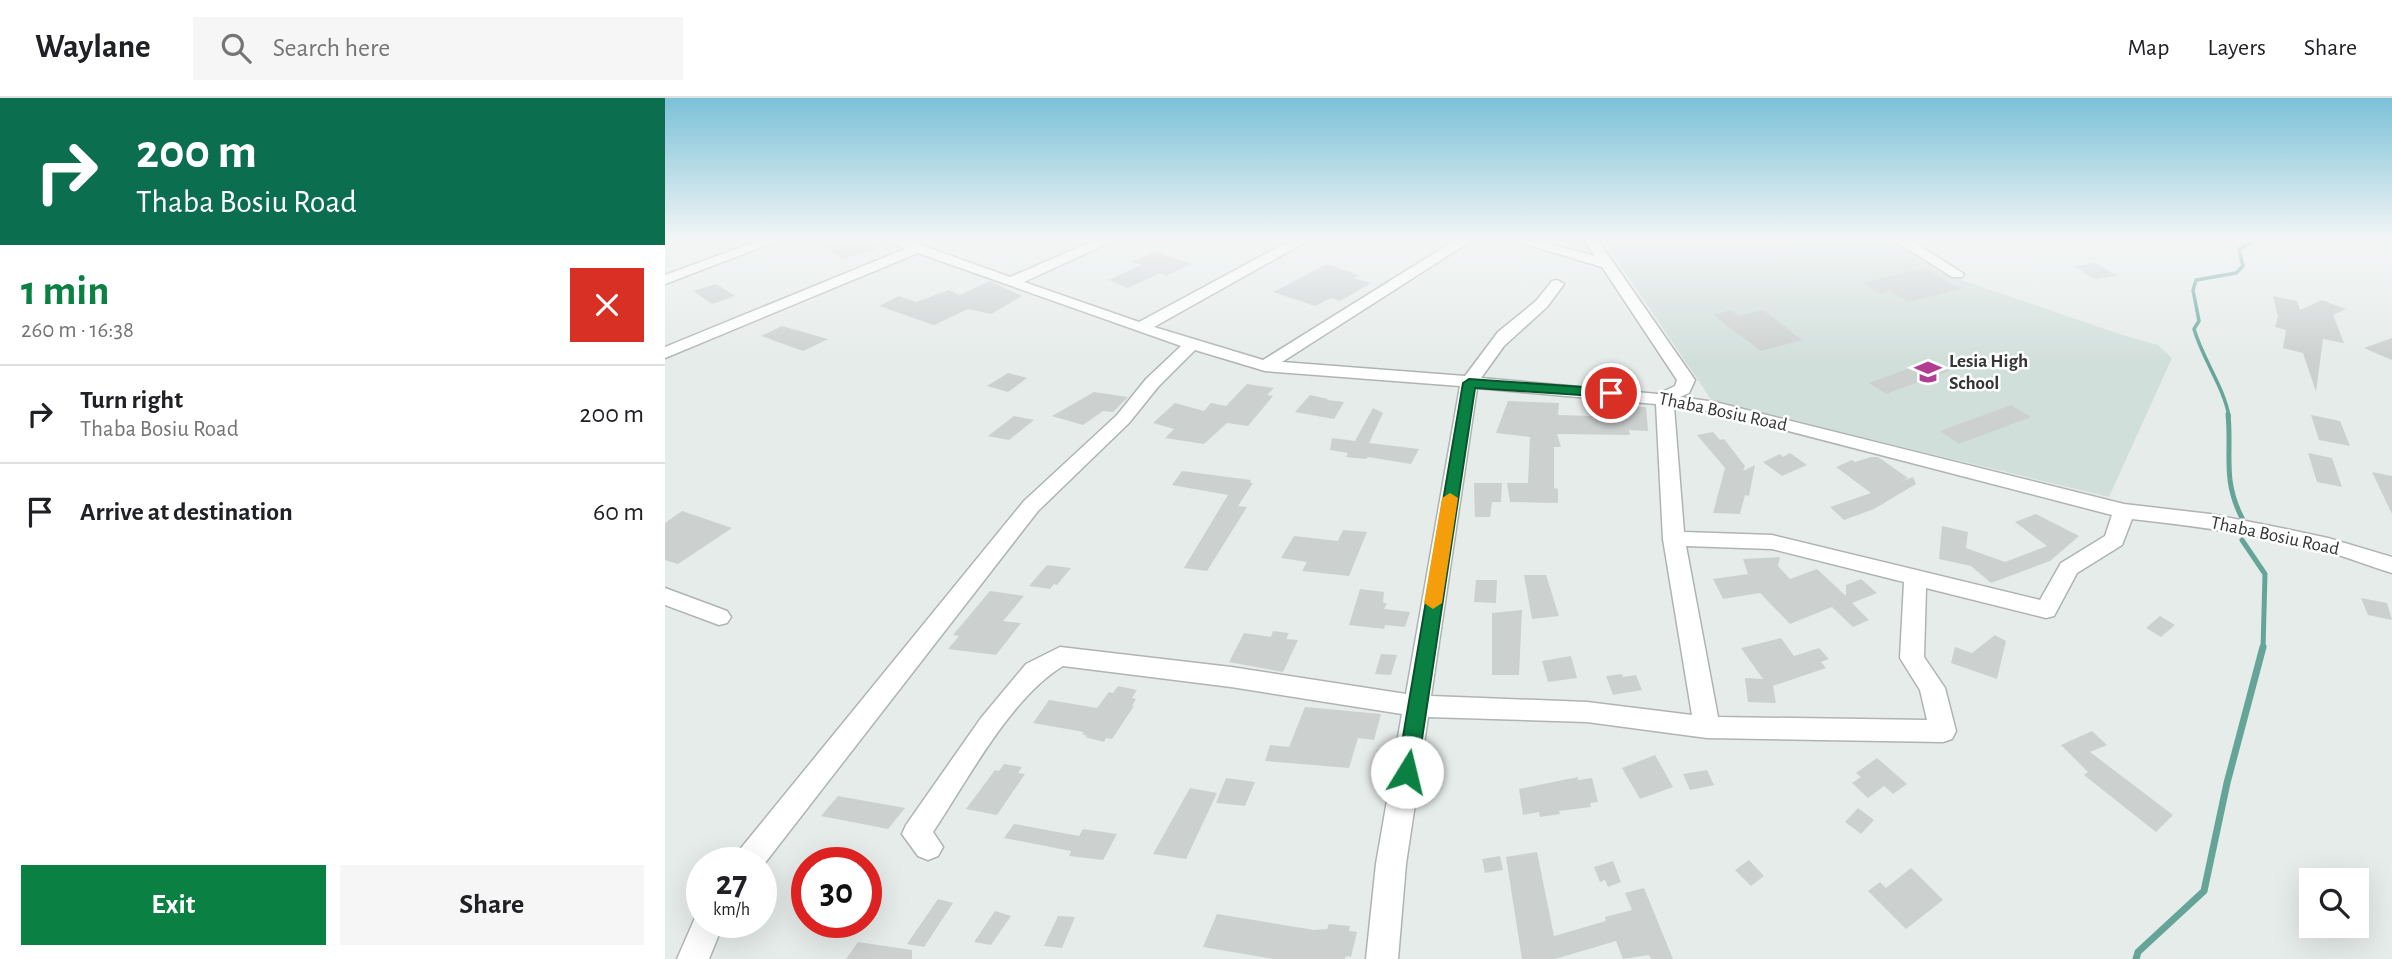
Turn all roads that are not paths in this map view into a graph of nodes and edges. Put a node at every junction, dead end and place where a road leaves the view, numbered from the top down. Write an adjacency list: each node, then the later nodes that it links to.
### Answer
1 (838, 279): 11 (street)
2 (1008, 279): 7 (street, Thaba Bosiu Road)
3 (1017, 279): 7 (street)
4 (1230, 279): 9 (street)
5 (1403, 279): 12 (street)
6 (1617, 279): 14 (street)
7 (1013, 281): 9 (street, Thaba Bosiu Road)
8 (1557, 284): 13 (street)
9 (1140, 328): 10 (street, Thaba Bosiu Road)
10 (1191, 345): 12 (street, Thaba Bosiu Road); 23 (street)
11 (665, 353)
12 (1265, 366): 13 (street, Thaba Bosiu Road)
13 (1469, 383): 14 (street, Thaba Bosiu Road); 21 (street)
14 (1664, 398): 15 (street, Thaba Bosiu Road); 16 (street)
15 (2125, 511): 17 (street, Thaba Bosiu Road); 18 (street)
16 (1674, 539): 18 (street); 22 (street)
17 (2392, 565)
18 (1915, 576): 22 (street)
19 (665, 596): 20 (street)
20 (719, 617)
21 (1417, 706): 22 (street); 24 (street); 27 (street)
22 (1707, 727)
23 (760, 847)
24 (928, 847)
25 (702, 938): 26 (street)
26 (693, 959)
27 (1382, 959)

